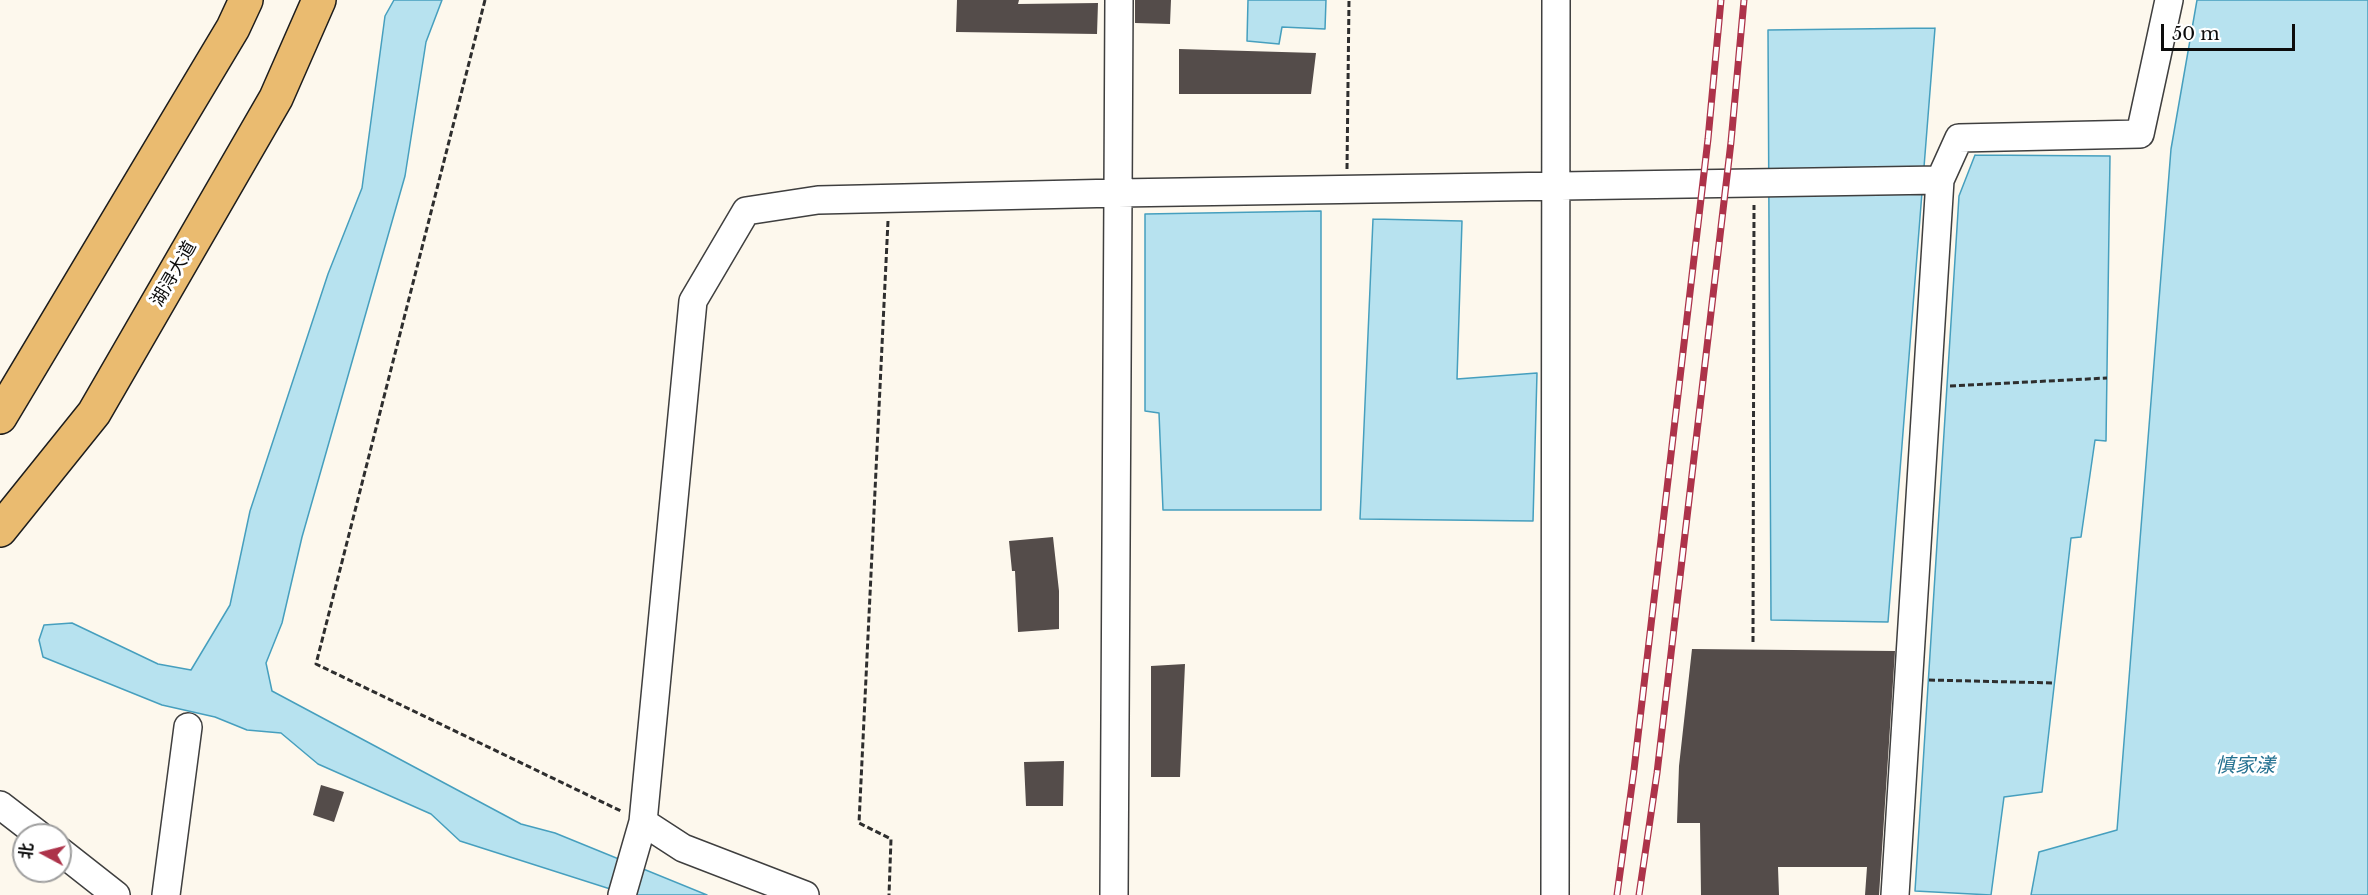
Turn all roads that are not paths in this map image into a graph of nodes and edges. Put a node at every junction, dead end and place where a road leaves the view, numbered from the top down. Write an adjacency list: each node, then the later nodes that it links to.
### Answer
1 (246, 0): 9 (main road)
2 (319, 0): 10 (main road, 湖浔大道)
3 (1119, 0): 8 (street)
4 (1556, 0): 7 (street)
5 (2169, 0): 6 (street)
6 (1940, 180): 7 (street); 22 (street)
7 (1555, 186): 8 (street); 21 (street)
8 (1118, 193): 13 (street); 20 (street)
9 (0, 417)
10 (0, 530)
11 (188, 727): 17 (street)
12 (0, 805): 14 (street)
13 (643, 822): 18 (street); 19 (street)
14 (23, 823)
15 (72, 860): 16 (street)
16 (116, 895)
17 (166, 895)
18 (622, 895)
19 (805, 895)
20 (1114, 895)
21 (1555, 895)
22 (1895, 895)

